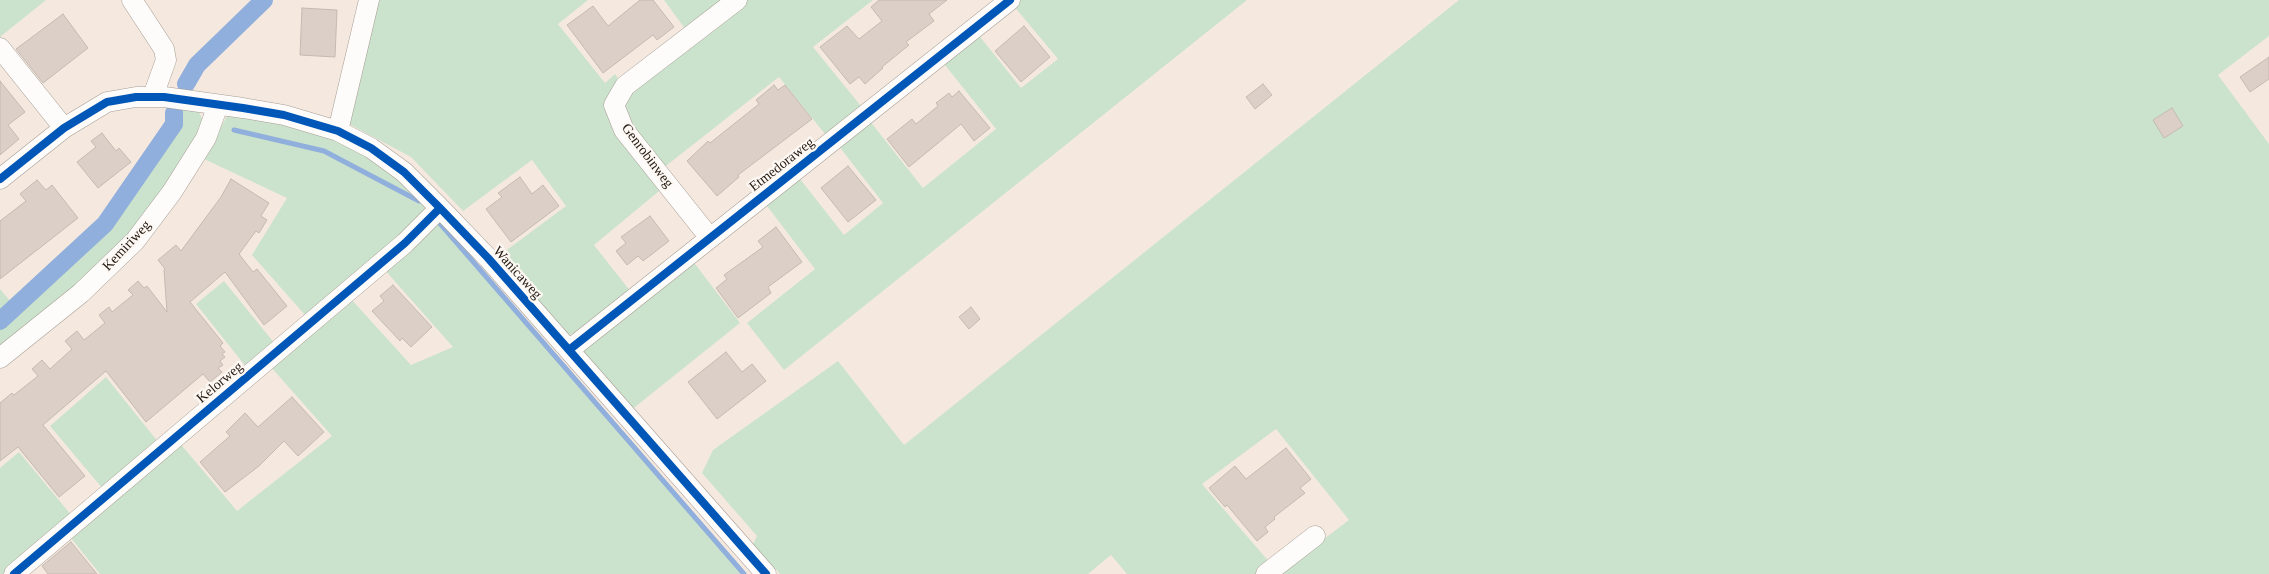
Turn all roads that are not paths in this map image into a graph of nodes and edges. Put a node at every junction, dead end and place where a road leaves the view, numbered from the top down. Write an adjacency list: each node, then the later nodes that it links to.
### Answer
1 (132, 0): 6 (street)
2 (369, 0): 9 (street)
3 (737, 0): 12 (street, Genrobinweg)
4 (1010, 0): 12 (street, Etmedoraweg)
5 (0, 48): 8 (street)
6 (153, 96): 7 (street, Wanicaweg); 8 (street, Wanicaweg)
7 (218, 105): 9 (street, Wanicaweg); 14 (street, Kemiriweg)
8 (64, 128): 10 (street, Wanicaweg)
9 (338, 131): 11 (street, Wanicaweg)
10 (0, 179)
11 (440, 208): 13 (street, Wanicaweg); 16 (street, Kelorweg)
12 (710, 238): 13 (street, Etmedoraweg)
13 (569, 350): 17 (street, Wanicaweg)
14 (0, 358)
15 (1315, 536): 18 (street)
16 (14, 574)
17 (766, 574)
18 (1266, 574)

